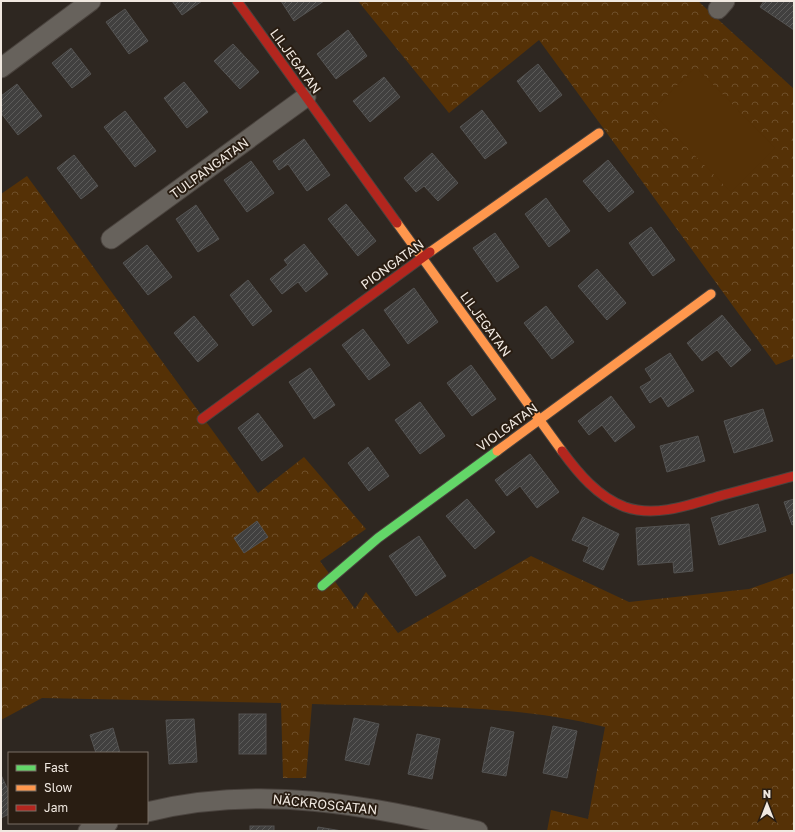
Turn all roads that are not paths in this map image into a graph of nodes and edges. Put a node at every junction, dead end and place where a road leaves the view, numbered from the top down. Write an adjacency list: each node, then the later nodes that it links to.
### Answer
1 (91, 1): 3 (street)
2 (237, 1): 4 (street, LILJEGATAN)
3 (1, 68)
4 (306, 97): 6 (street, TULPANGATAN); 7 (street, LILJEGATAN)
5 (599, 133): 7 (street, PIONGATAN)
6 (111, 239)
7 (422, 257): 9 (street, PIONGATAN); 10 (street, LILJEGATAN)
8 (711, 294): 10 (street, VIOLGATAN)
9 (202, 419)
10 (539, 420): 11 (street, LILJEGATAN); 12 (street, VIOLGATAN)
11 (794, 476)
12 (322, 586)
13 (148, 812): 16 (street, NÄCKROSGATAN)
14 (106, 824): 15 (street)
15 (88, 831)
16 (478, 831)

